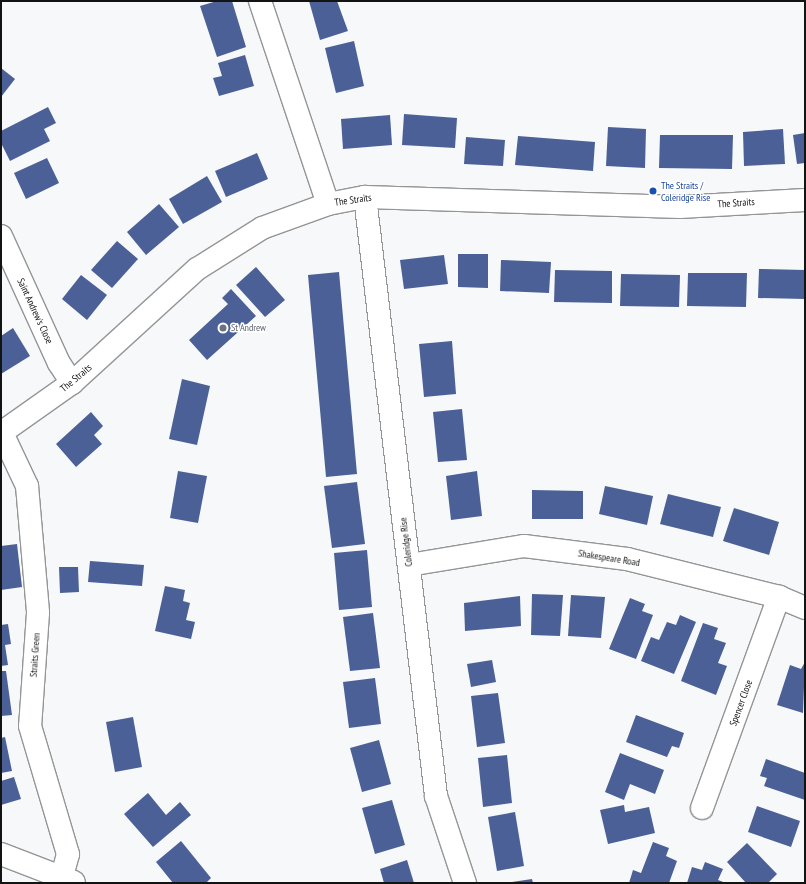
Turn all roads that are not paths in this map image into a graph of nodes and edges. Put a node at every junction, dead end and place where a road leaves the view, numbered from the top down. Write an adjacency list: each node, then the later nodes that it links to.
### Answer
1 (260, 1): 4 (street)
2 (365, 197): 3 (street, The Straits); 4 (street, The Straits); 8 (street, Coleridge Rise)
3 (802, 203)
4 (328, 204): 6 (street, The Straits)
5 (1, 236): 6 (street, Saint Andrew's Close)
6 (72, 383): 7 (street, The Straits)
7 (1, 433): 13 (street, Straits Green)
8 (409, 565): 9 (street, Shakespeare Road); 14 (street, Coleridge Rise)
9 (779, 597): 10 (street, Shakespeare Road); 11 (street, Spencer Close)
10 (805, 608)
11 (702, 808)
12 (1, 854): 13 (street)
13 (69, 880)
14 (465, 883)

